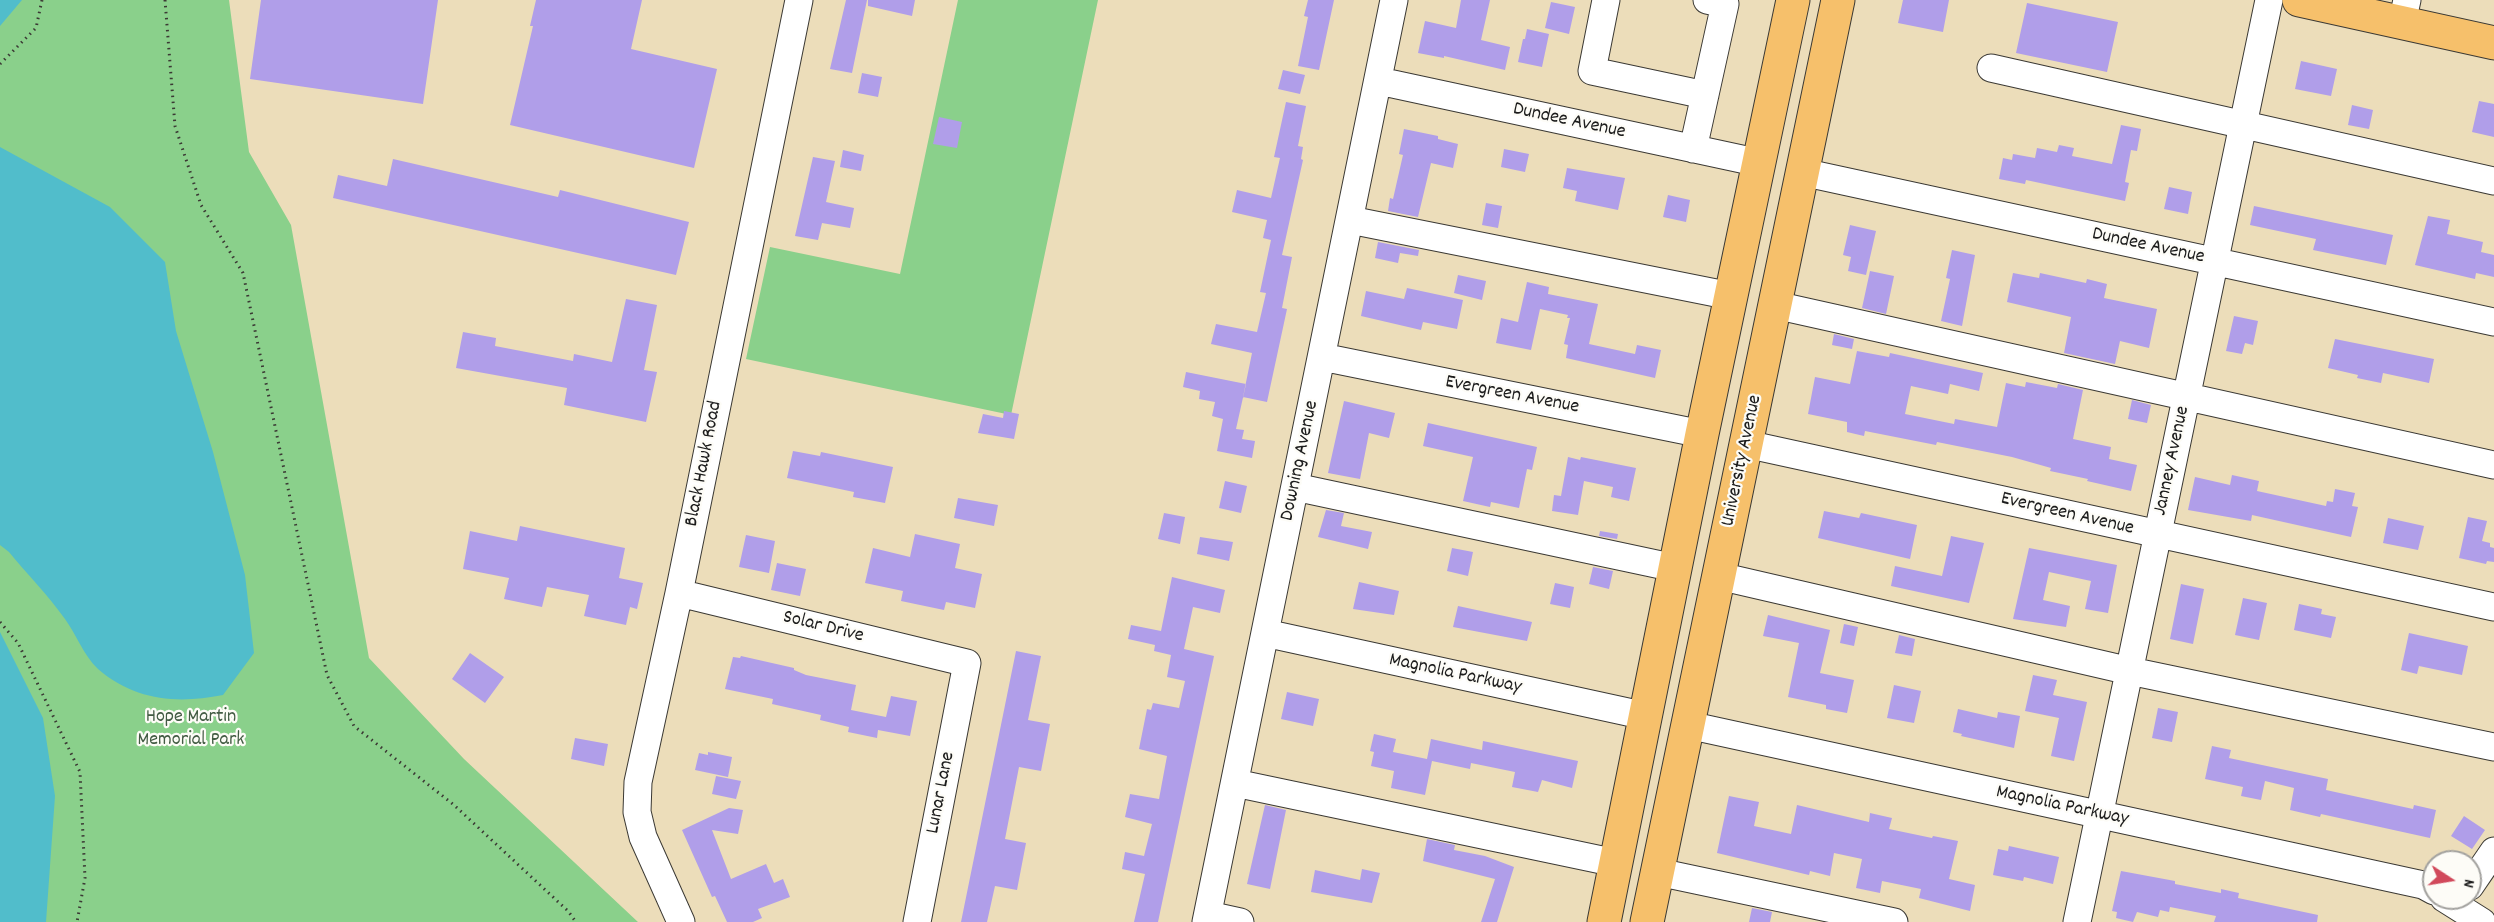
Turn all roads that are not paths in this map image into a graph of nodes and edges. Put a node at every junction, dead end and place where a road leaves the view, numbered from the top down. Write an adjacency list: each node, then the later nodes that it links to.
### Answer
1 (799, 0): 33 (street, Black Hawk Road)
2 (1394, 0): 12 (street, Downing Avenue)
3 (1606, 0): 13 (street)
4 (1793, 0): 16 (main road)
5 (1838, 0): 17 (main road, University Avenue)
6 (2269, 0): 14 (street, Janney Avenue)
7 (2299, 0): 9 (main road)
8 (1719, 1): 13 (street)
9 (2405, 11): 10 (main road)
10 (2494, 43)
11 (1991, 68): 14 (street)
12 (1379, 81): 15 (street, Dundee Avenue); 19 (street, Downing Avenue)
13 (1705, 95): 15 (street)
14 (2243, 124): 18 (street); 20 (street, Janney Avenue)
15 (1693, 148): 16 (street, Dundee Avenue)
16 (1760, 163): 21 (main road)
17 (1802, 172): 20 (street, Dundee Avenue); 22 (main road, University Avenue)
18 (2494, 181)
19 (1350, 220): 21 (street); 24 (street, Downing Avenue)
20 (2215, 261): 23 (street, Dundee Avenue); 25 (street, Janney Avenue)
21 (1731, 296): 26 (main road)
22 (1775, 305): 25 (street); 27 (main road, University Avenue)
23 (2494, 322)
24 (1322, 357): 26 (street, Evergreen Avenue); 29 (street, Downing Avenue)
25 (2187, 396): 28 (street); 30 (street, Janney Avenue)
26 (1702, 434): 31 (main road)
27 (1746, 444): 30 (street, Evergreen Avenue); 32 (main road, University Avenue)
28 (2494, 465)
29 (1295, 487): 31 (street); 35 (street, Downing Avenue)
30 (2158, 535): 34 (street, Evergreen Avenue); 37 (street, Janney Avenue)
31 (1675, 568): 38 (main road)
32 (1719, 576): 37 (street); 39 (main road, University Avenue)
33 (679, 593): 36 (street, Solar Drive); 50 (street, Black Hawk Road)
34 (2494, 607)
35 (1265, 633): 38 (street, Magnolia Parkway); 41 (street, Downing Avenue)
36 (967, 663): 51 (street, Lunar Lane)
37 (2130, 671): 40 (street); 42 (street, Janney Avenue)
38 (1646, 716): 44 (main road)
39 (1688, 725): 42 (street, Magnolia Parkway); 46 (main road, University Avenue)
40 (2494, 747)
41 (1234, 783): 44 (street); 49 (street, Downing Avenue)
42 (2100, 816): 47 (street, Magnolia Parkway); 56 (street, Janney Avenue)
43 (2494, 851): 45 (street)
44 (1616, 863): 53 (main road)
45 (2482, 865)
46 (1658, 872): 54 (main road, University Avenue); 55 (street)
47 (2422, 885)
48 (2466, 910): 57 (street, Magnolia Parkway)
49 (1207, 919): 52 (street)
50 (681, 922)
51 (917, 922)
52 (1240, 922)
53 (1604, 922)
54 (1647, 922)
55 (1894, 922)
56 (2077, 922)
57 (2482, 922)

